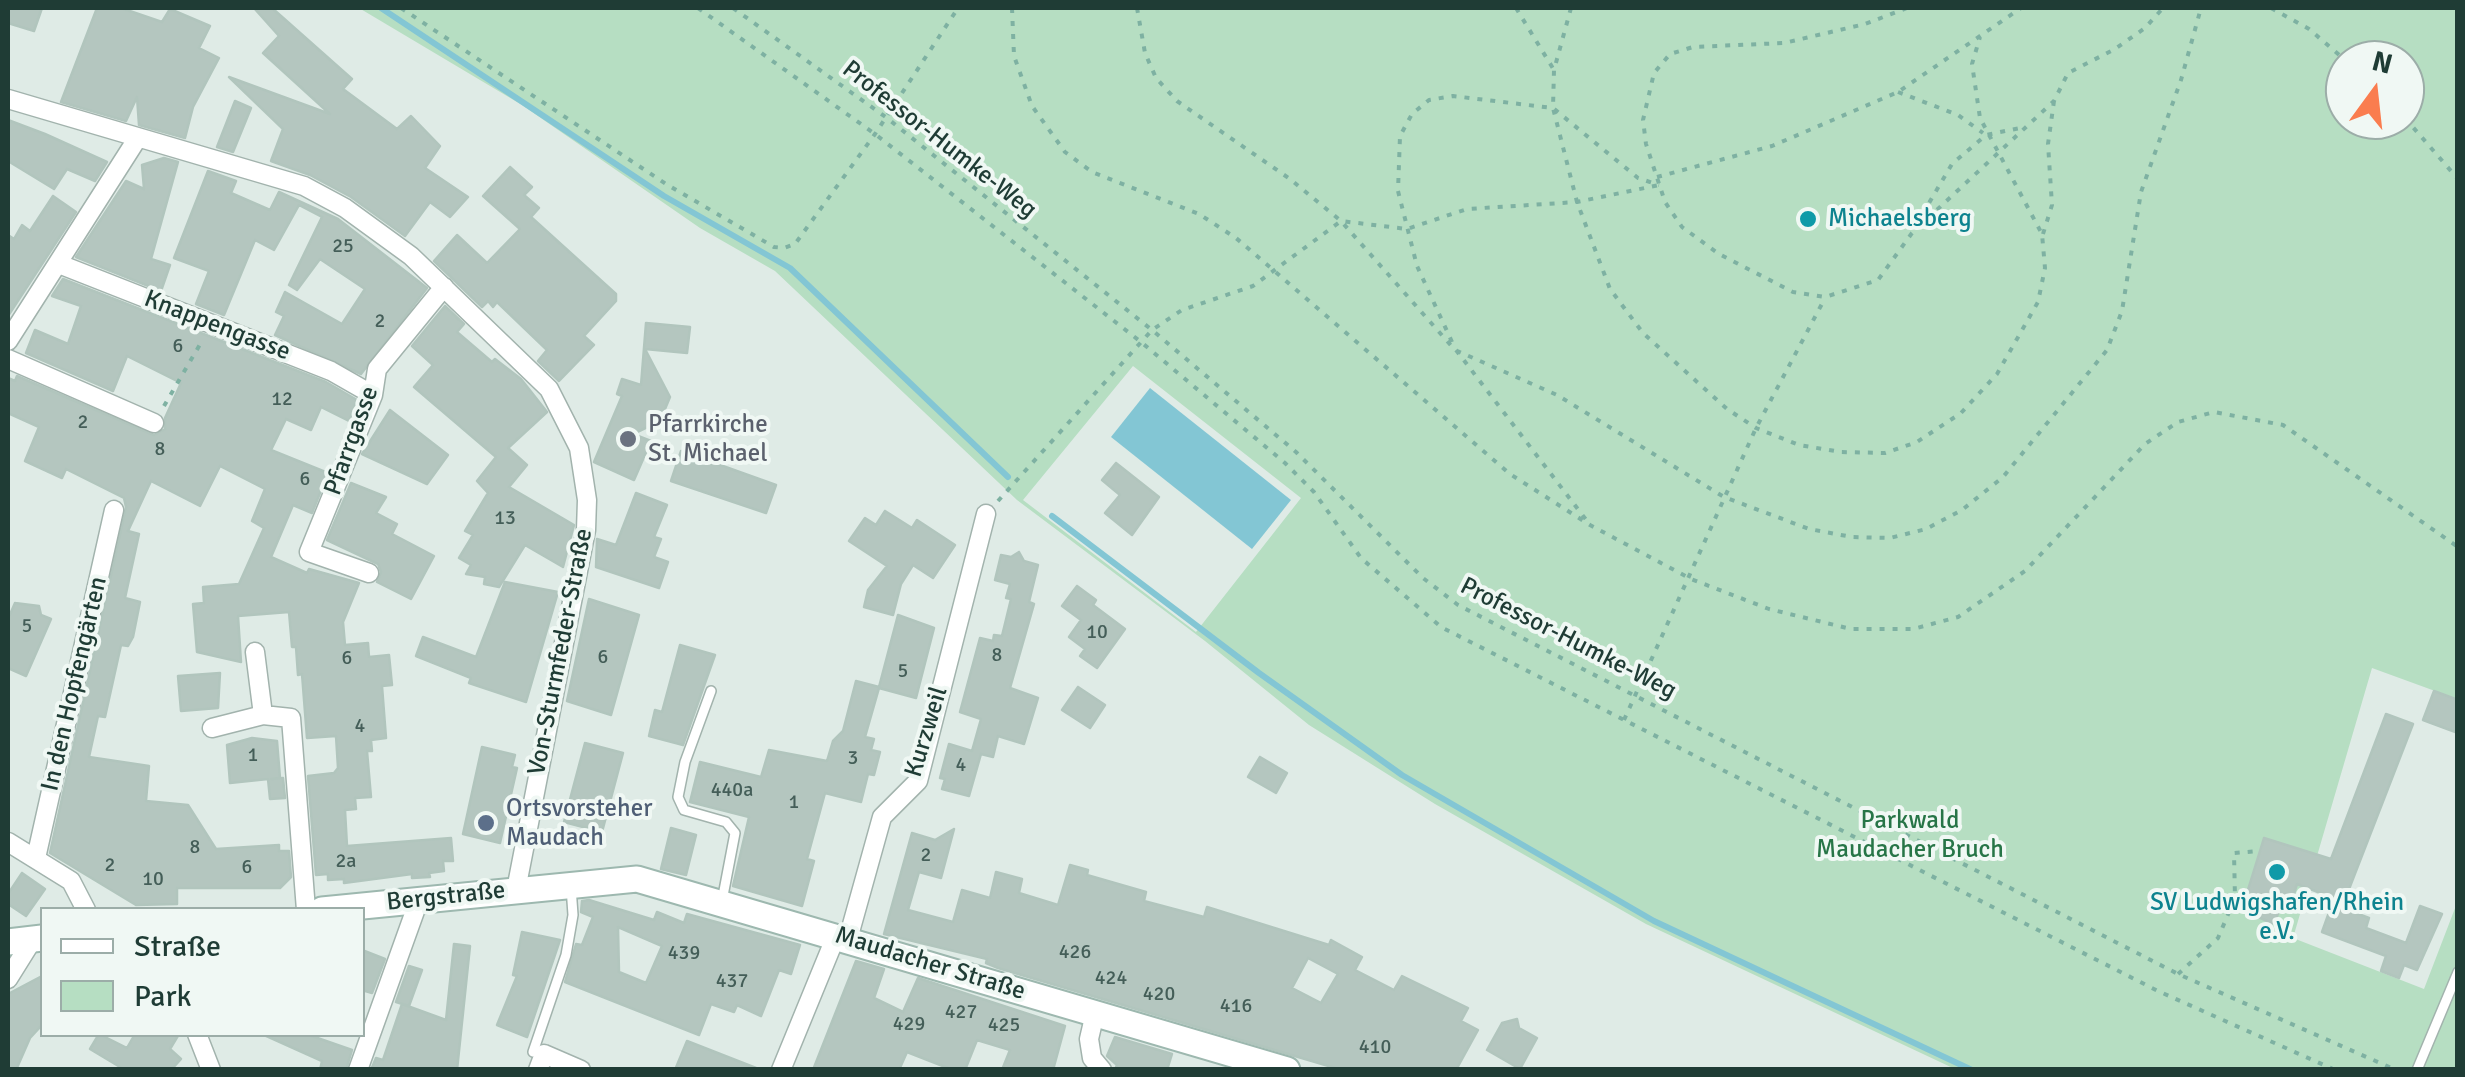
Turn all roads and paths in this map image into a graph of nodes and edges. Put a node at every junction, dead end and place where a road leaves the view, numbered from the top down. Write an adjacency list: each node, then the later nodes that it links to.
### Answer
1 (401, 8): 23 (path)
2 (698, 8): 23 (path)
3 (733, 8): 21 (path, Professor-Humke-Weg)
4 (958, 8): 21 (path)
5 (1012, 8): 37 (path)
6 (1137, 8): 32 (path)
7 (1516, 8): 16 (path)
8 (1571, 8): 16 (path)
9 (1907, 8): 28 (path)
10 (2021, 8): 14 (path)
11 (2163, 8): 19 (path)
12 (2201, 8): 49 (path)
13 (2272, 8): 15 (path)
14 (1980, 37): 17 (path); 24 (path)
15 (2325, 43)
16 (1554, 70): 20 (path)
17 (1898, 92): 24 (path); 28 (path)
18 (8, 99): 25 (street, Von-Sturmfeder-Straße)
19 (2054, 100): 22 (path); 35 (path)
20 (1553, 108): 30 (path); 31 (path); 33 (path)
21 (887, 118): 23 (path); 41 (path, Professor-Humke-Weg)
22 (2024, 126): 24 (path); 27 (path)
23 (875, 134): 43 (path)
24 (1986, 135): 27 (path); 34 (path)
25 (137, 139): 36 (street); 38 (street, Von-Sturmfeder-Straße)
26 (2424, 140): 29 (path)
27 (1998, 155): 34 (path); 35 (path)
28 (1657, 177): 30 (path)
29 (2458, 180)
30 (1659, 185): 31 (path); 39 (path)
31 (1577, 202): 33 (path); 48 (path)
32 (1341, 221): 33 (path); 37 (path); 44 (path)
33 (1407, 229): 44 (path)
34 (1912, 233): 39 (path)
35 (2042, 234): 48 (path)
36 (59, 264): 40 (street, Knappengasse); 42 (street)
37 (1273, 270): 41 (path); 52 (path)
38 (444, 287): 46 (street, Pfarrgasse); 66 (street, Von-Sturmfeder-Straße)
39 (1825, 298): 48 (path)
40 (211, 325): 46 (street, Knappengasse); 47 (path)
41 (1152, 330): 43 (path); 58 (path, Professor-Humke-Weg)
42 (8, 341)
43 (1141, 342): 51 (path); 60 (path)
44 (1455, 350): 49 (path); 52 (path)
45 (8, 359): 47 (street)
46 (373, 395): 54 (street, Pfarrgasse)
47 (154, 423)
48 (1756, 428): 49 (path)
49 (1724, 497): 55 (path)
50 (114, 510): 64 (street, In den Hopfengärten)
51 (986, 514): 74 (street, Kurzweil)
52 (1590, 525): 55 (path)
53 (2458, 548): 55 (path)
54 (369, 572)
55 (1691, 579): 58 (path)
56 (255, 652): 59 (street)
57 (711, 691): 69 (lane)
58 (1637, 694): 60 (path); 77 (path, Professor-Humke-Weg)
59 (262, 716): 61 (street); 72 (street)
60 (1624, 720): 88 (path)
61 (212, 728)
62 (8, 842): 64 (street)
63 (2259, 851): 67 (path)
64 (36, 858): 71 (street)
65 (571, 884): 66 (street, Bergstraße); 69 (street, Maudacher Straße); 81 (lane)
66 (516, 890): 68 (street, Bergstraße)
67 (2234, 898): 70 (path); 77 (path)
68 (419, 900): 73 (street, Bergstraße); 84 (street)
69 (722, 901): 74 (street, Maudacher Straße)
70 (2258, 906)
71 (84, 907)
72 (306, 907)
73 (351, 907)
74 (842, 938): 79 (street, Maudacher Straße); 86 (street, Kurzweil)
75 (28, 940): 78 (street)
76 (2458, 972): 90 (lane)
77 (2178, 974): 89 (path, Professor-Humke-Weg)
78 (8, 979)
79 (1094, 1012): 82 (street); 87 (street, Maudacher Straße)
80 (198, 1037): 83 (street)
81 (535, 1061): 85 (street)
82 (1094, 1066)
83 (211, 1070)
84 (358, 1070)
85 (581, 1070)
86 (781, 1070)
87 (1286, 1070)
88 (2335, 1070)
89 (2396, 1070)
90 (2417, 1070)

